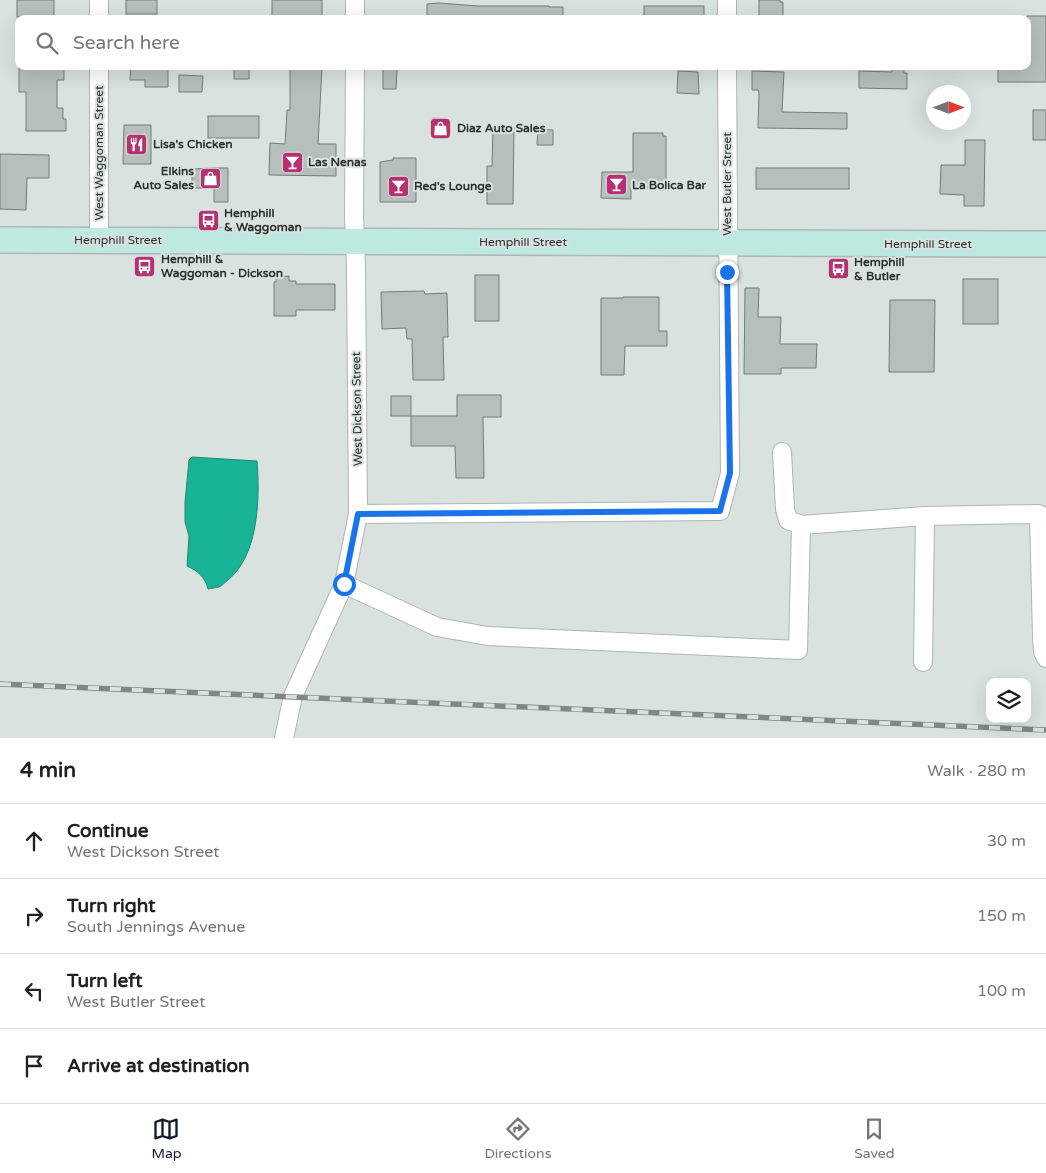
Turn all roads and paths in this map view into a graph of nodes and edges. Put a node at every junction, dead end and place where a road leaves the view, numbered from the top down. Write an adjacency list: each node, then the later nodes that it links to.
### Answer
1 (99, 0): 4 (street)
2 (355, 0): 5 (street)
3 (727, 0): 6 (street)
4 (99, 15)
5 (355, 15)
6 (727, 15)
7 (99, 70): 11 (street, West Waggoman Street)
8 (355, 70): 12 (street, West Dickson Street)
9 (727, 70): 13 (street, West Butler Street)
10 (0, 240): 11 (main road, Hemphill Street)
11 (99, 240): 12 (main road, Hemphill Street)
12 (355, 241): 13 (main road, Hemphill Street); 16 (street, West Dickson Street)
13 (727, 243): 14 (main road, Hemphill Street); 16 (street, West Butler Street)
14 (1046, 244)
15 (782, 452): 18 (street)
16 (358, 514): 19 (street, West Dickson Street)
17 (925, 516): 18 (street); 20 (street); 21 (street)
18 (800, 525): 19 (street)
19 (344, 584): 22 (street, West Dickson Street)
20 (1046, 658)
21 (923, 662)
22 (284, 738)

